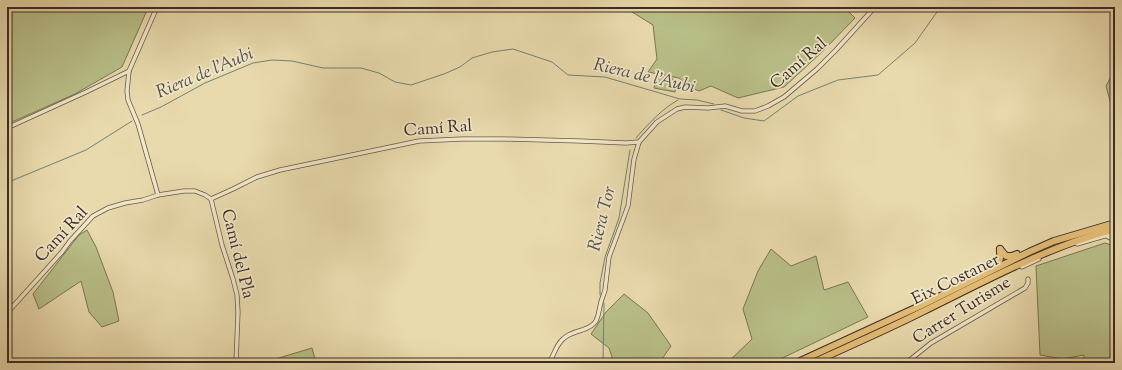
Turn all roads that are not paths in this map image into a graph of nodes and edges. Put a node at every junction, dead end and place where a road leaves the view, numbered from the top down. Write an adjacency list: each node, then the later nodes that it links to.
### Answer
1 (157, 7): 3 (street)
2 (875, 7): 5 (street, Camí Ral)
3 (129, 71): 4 (street); 6 (street)
4 (7, 128)
5 (639, 142): 7 (street, Camí Ral); 20 (street)
6 (158, 195): 7 (street, Camí Ral); 17 (street, Camí Ral)
7 (211, 199): 19 (street, Camí del Pla)
8 (1115, 223): 12 (highway)
9 (1115, 229): 18 (highway, Eix Costaner)
10 (1115, 233): 11 (street)
11 (1106, 235): 13 (street); 14 (street)
12 (1069, 236): 16 (highway); 16 (highway)
13 (1115, 244)
14 (1022, 267): 18 (highway)
15 (1028, 279): 23 (street, Carrer Turisme)
16 (933, 300): 21 (highway)
17 (7, 313)
18 (894, 326): 22 (highway, Eix Costaner)
19 (236, 363)
20 (549, 363)
21 (796, 363)
22 (812, 363)
23 (906, 363)

